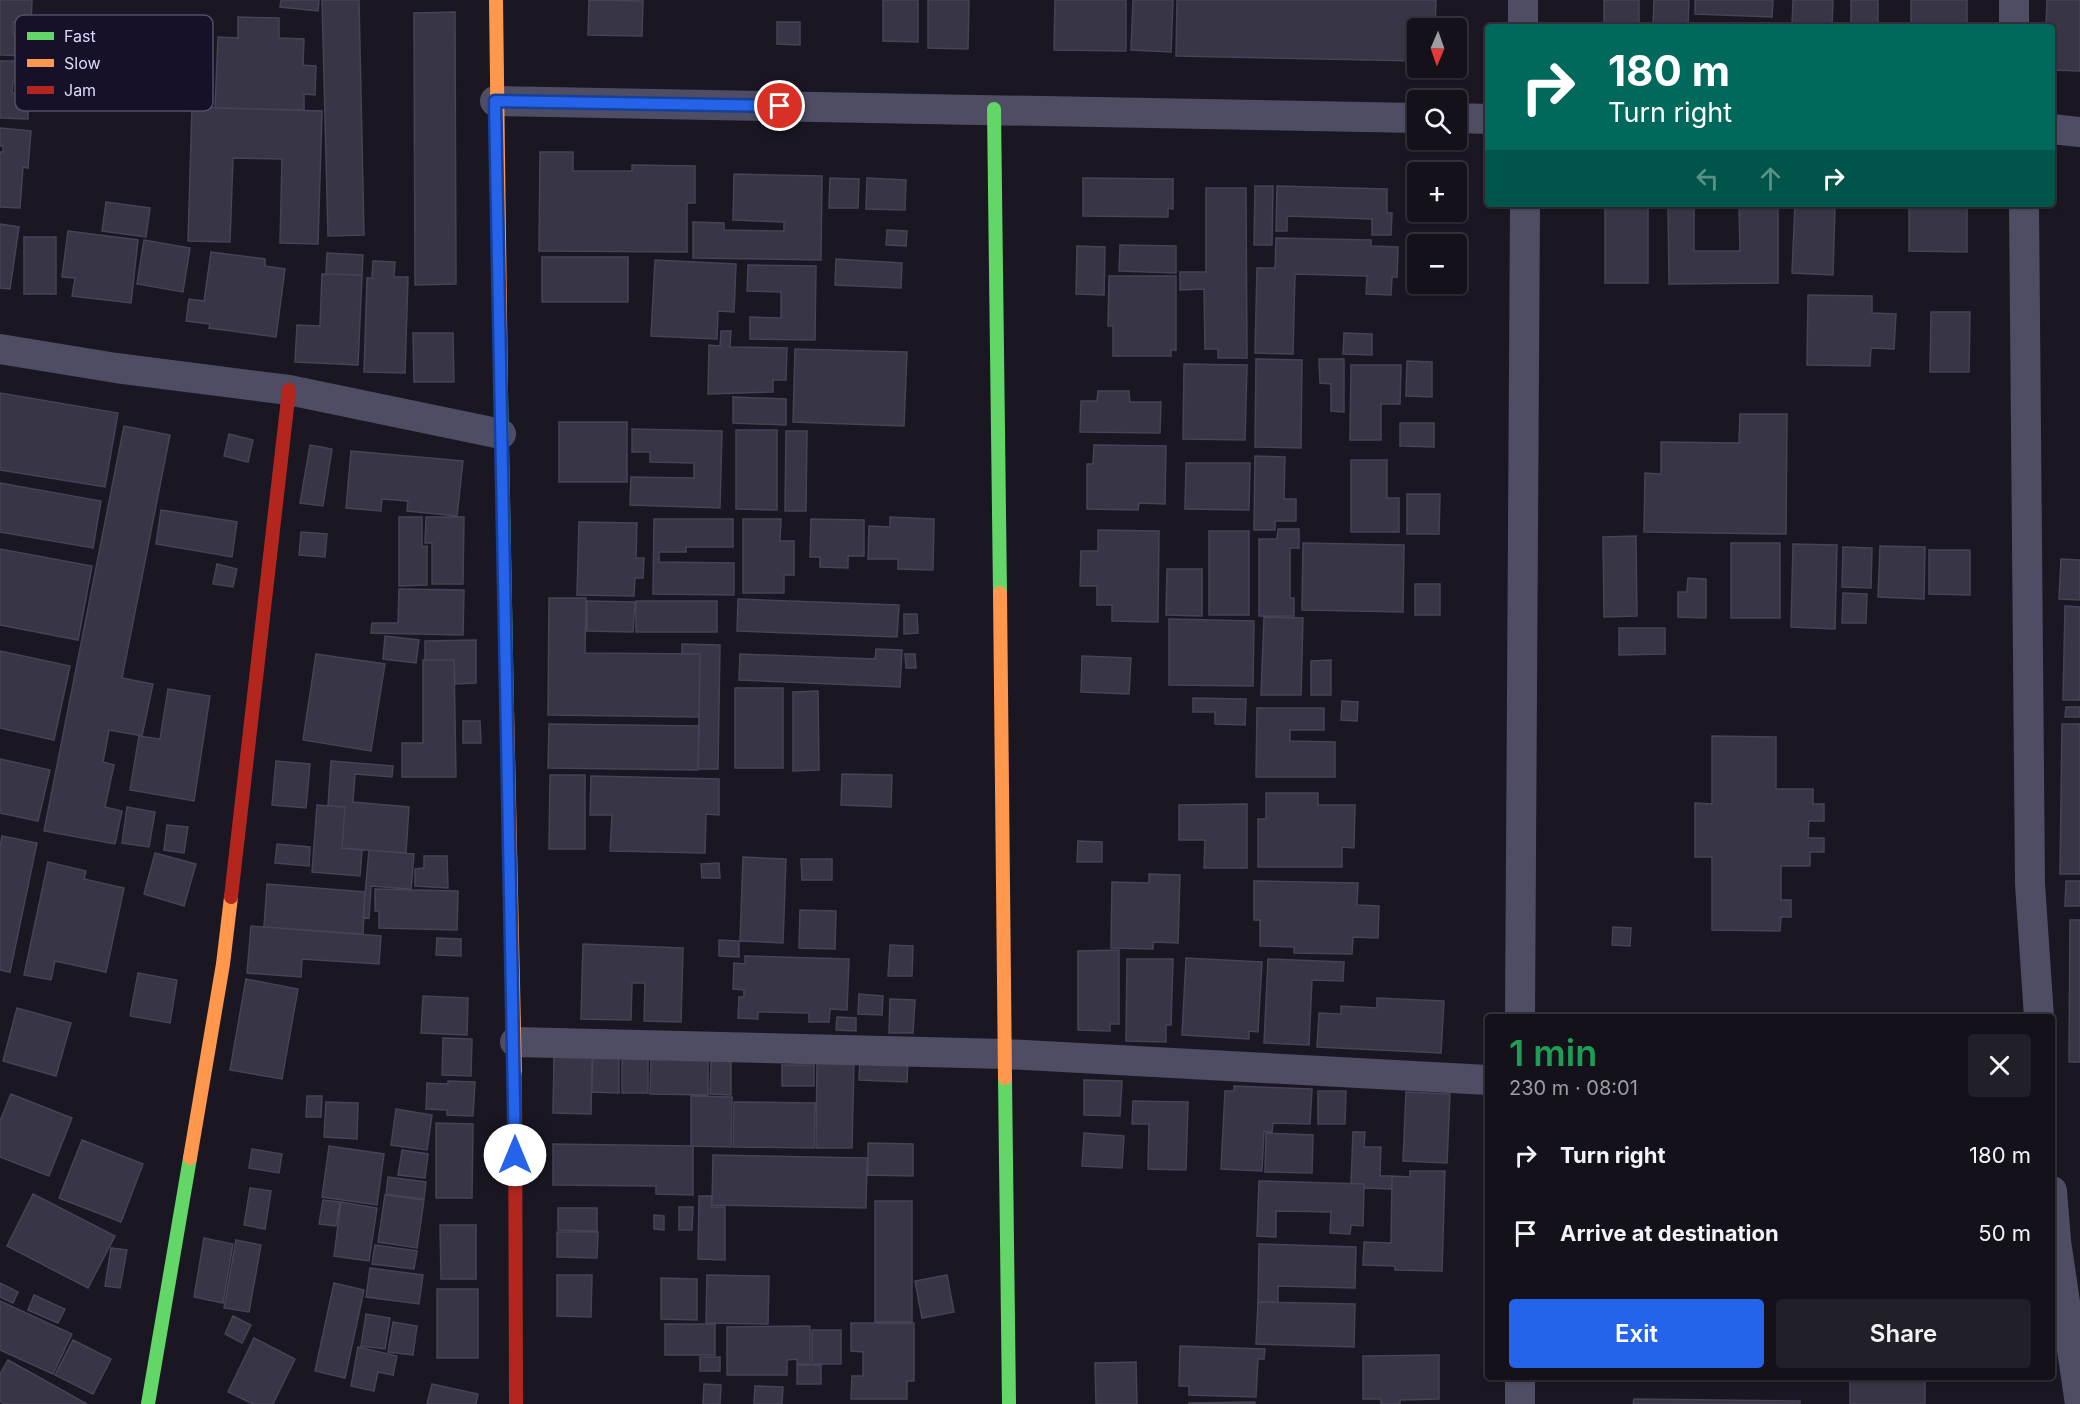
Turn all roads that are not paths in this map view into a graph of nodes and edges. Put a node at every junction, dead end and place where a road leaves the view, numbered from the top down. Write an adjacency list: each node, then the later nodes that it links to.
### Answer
1 (496, 0): 6 (street)
2 (1523, 0): 4 (street)
3 (2014, 0): 5 (street)
4 (1523, 24)
5 (2014, 24)
6 (495, 101): 7 (street); 17 (street)
7 (994, 110): 8 (street); 21 (street)
8 (1407, 118)
9 (1467, 118): 10 (street)
10 (1485, 119)
11 (2055, 129): 12 (street)
12 (2080, 132)
13 (1525, 207): 18 (street)
14 (2024, 207): 19 (street)
15 (0, 350): 16 (street)
16 (290, 390): 17 (street); 25 (street)
17 (501, 434): 20 (street)
18 (1520, 1014)
19 (2039, 1014)
20 (515, 1042): 21 (street); 26 (street)
21 (1005, 1054): 22 (street); 27 (street)
22 (1485, 1080)
23 (2055, 1228): 29 (street)
24 (1520, 1380): 28 (street)
25 (148, 1404)
26 (516, 1404)
27 (1009, 1404)
28 (1520, 1404)
29 (2080, 1404)

